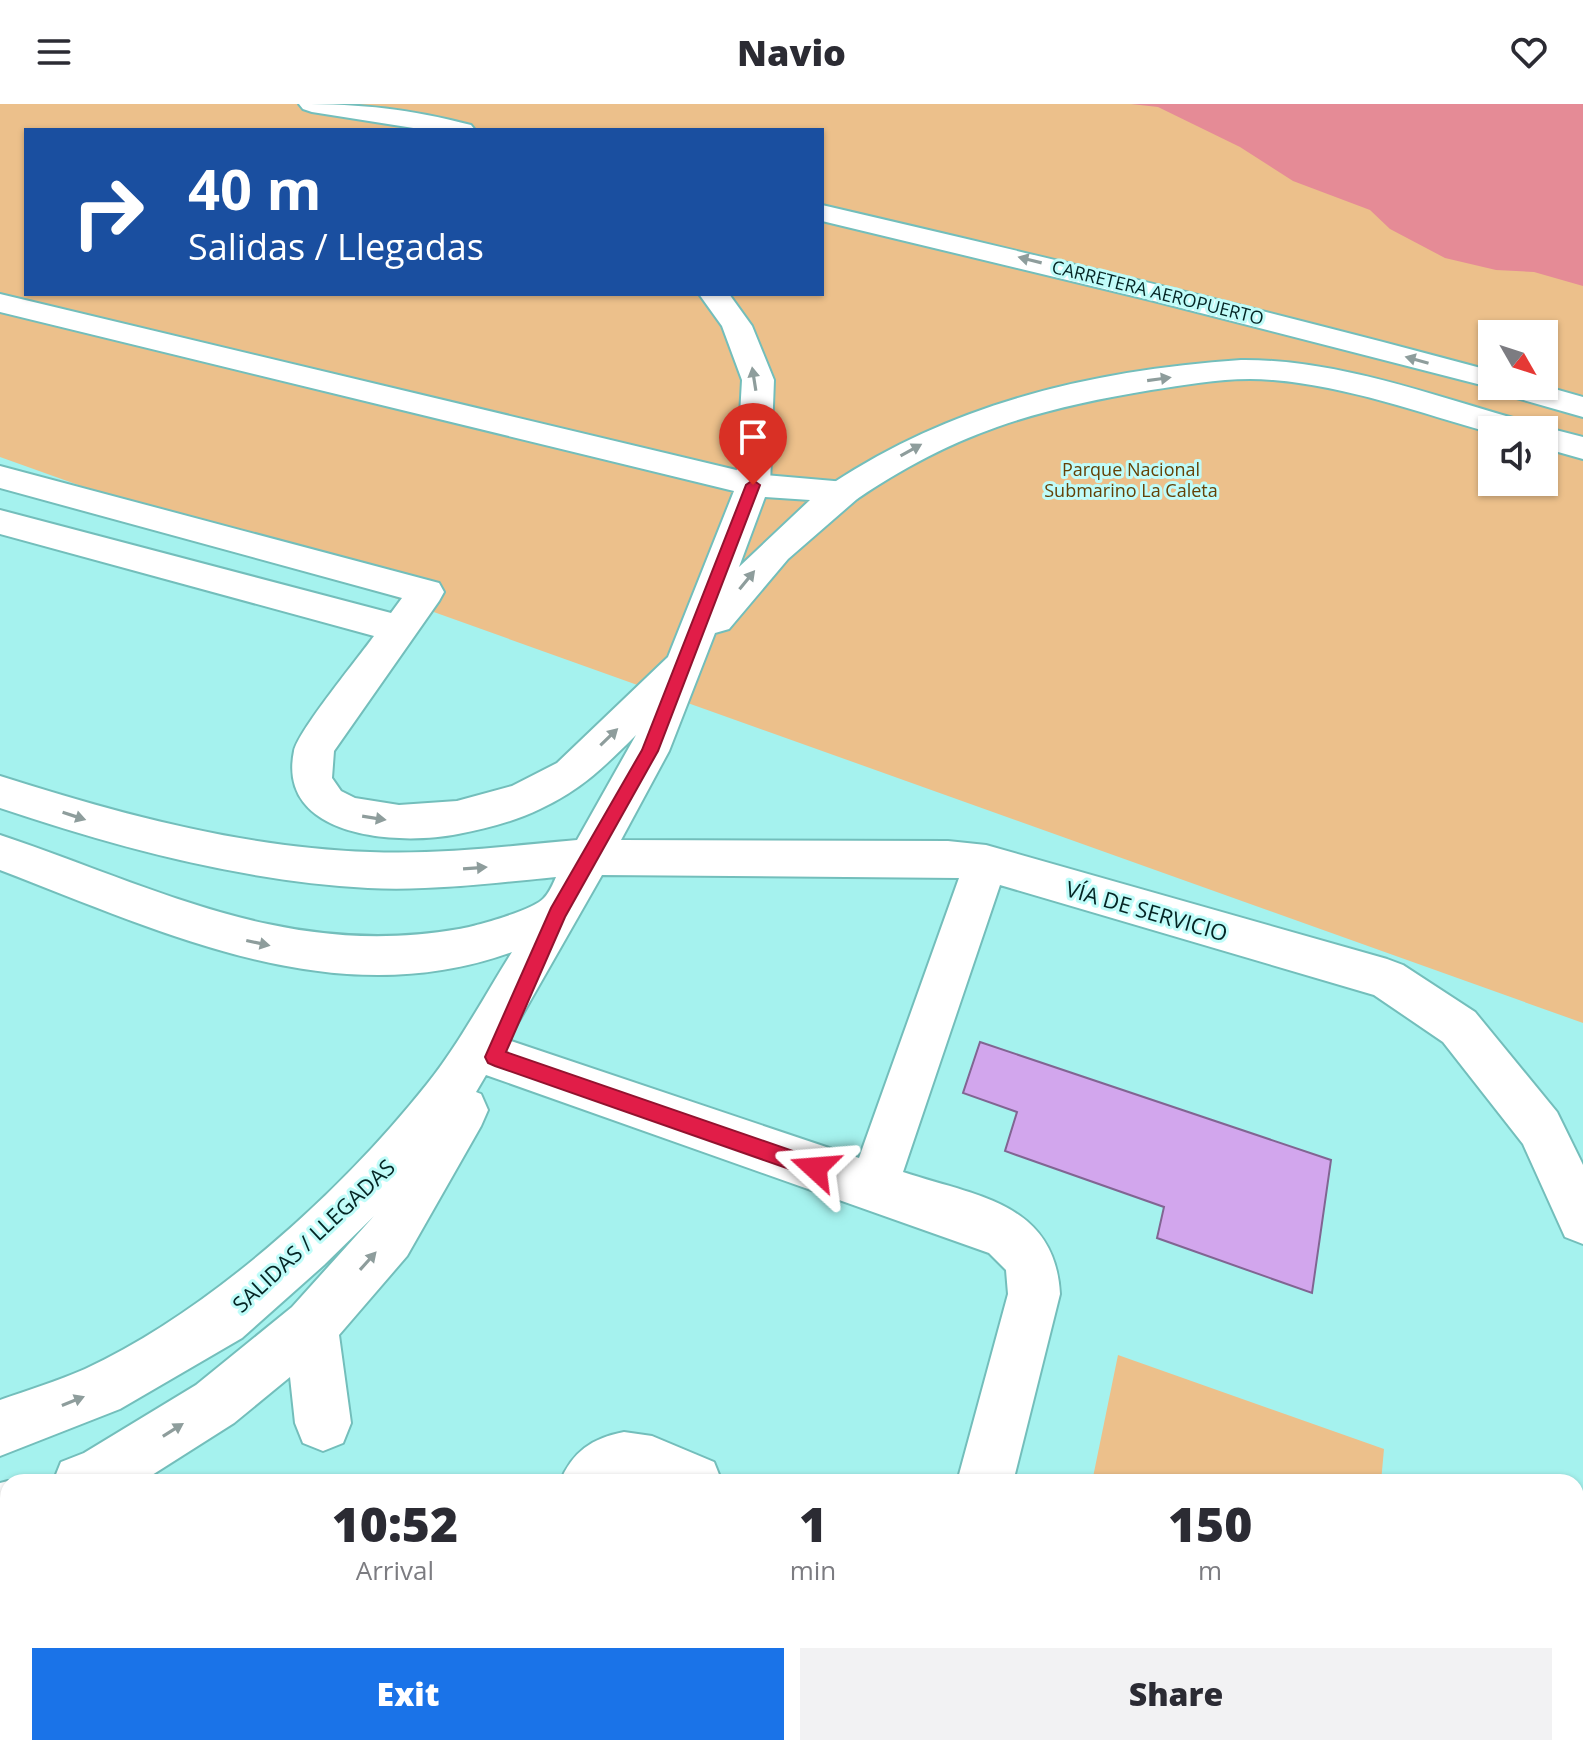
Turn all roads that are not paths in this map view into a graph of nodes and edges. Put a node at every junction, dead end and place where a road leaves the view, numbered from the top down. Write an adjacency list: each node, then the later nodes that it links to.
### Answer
1 (312, 104): 2 (main road)
2 (453, 128)
3 (824, 213): 6 (main road, CARRETERA AEROPUERTO, one-way to 3)
4 (715, 296): 13 (main road, one-way to 4)
5 (0, 303): 13 (main road)
6 (1478, 377)
7 (1558, 400): 8 (main road)
8 (1583, 407)
9 (1478, 419): 14 (main road, SALIDAS / LLEGADAS, one-way to 9)
10 (1558, 441): 11 (main road)
11 (1583, 448)
12 (0, 477): 16 (main road)
13 (753, 485): 14 (main road); 17 (main road)
14 (845, 491): 17 (main road, SALIDAS / LLEGADAS, one-way to 14)
15 (0, 522): 16 (main road)
16 (399, 629): 17 (main road, one-way to 17)
17 (684, 664): 20 (main road, SALIDAS / LLEGADAS)
18 (0, 792): 20 (main road, VÍA DE SERVICIO, one-way to 20)
19 (0, 852): 22 (main road, one-way to 22)
20 (588, 857): 21 (main road, VÍA DE SERVICIO); 22 (main road, SALIDAS / LLEGADAS)
21 (986, 863): 24 (main road); 25 (main road, VÍA DE SERVICIO)
22 (549, 929): 23 (main road, SALIDAS / LLEGADAS); 28 (main road, SALIDAS / LLEGADAS, one-way to 22)
23 (495, 1057): 24 (main road); 26 (main road, SALIDAS / LLEGADAS, one-way to 23)
24 (873, 1188): 32 (main road)
25 (1583, 1219)
26 (311, 1326): 27 (main road); 29 (main road, SALIDAS / LLEGADAS, one-way to 26)
27 (323, 1423)
28 (0, 1428)
29 (102, 1474)
30 (596, 1474): 31 (main road)
31 (671, 1474)
32 (987, 1474)

